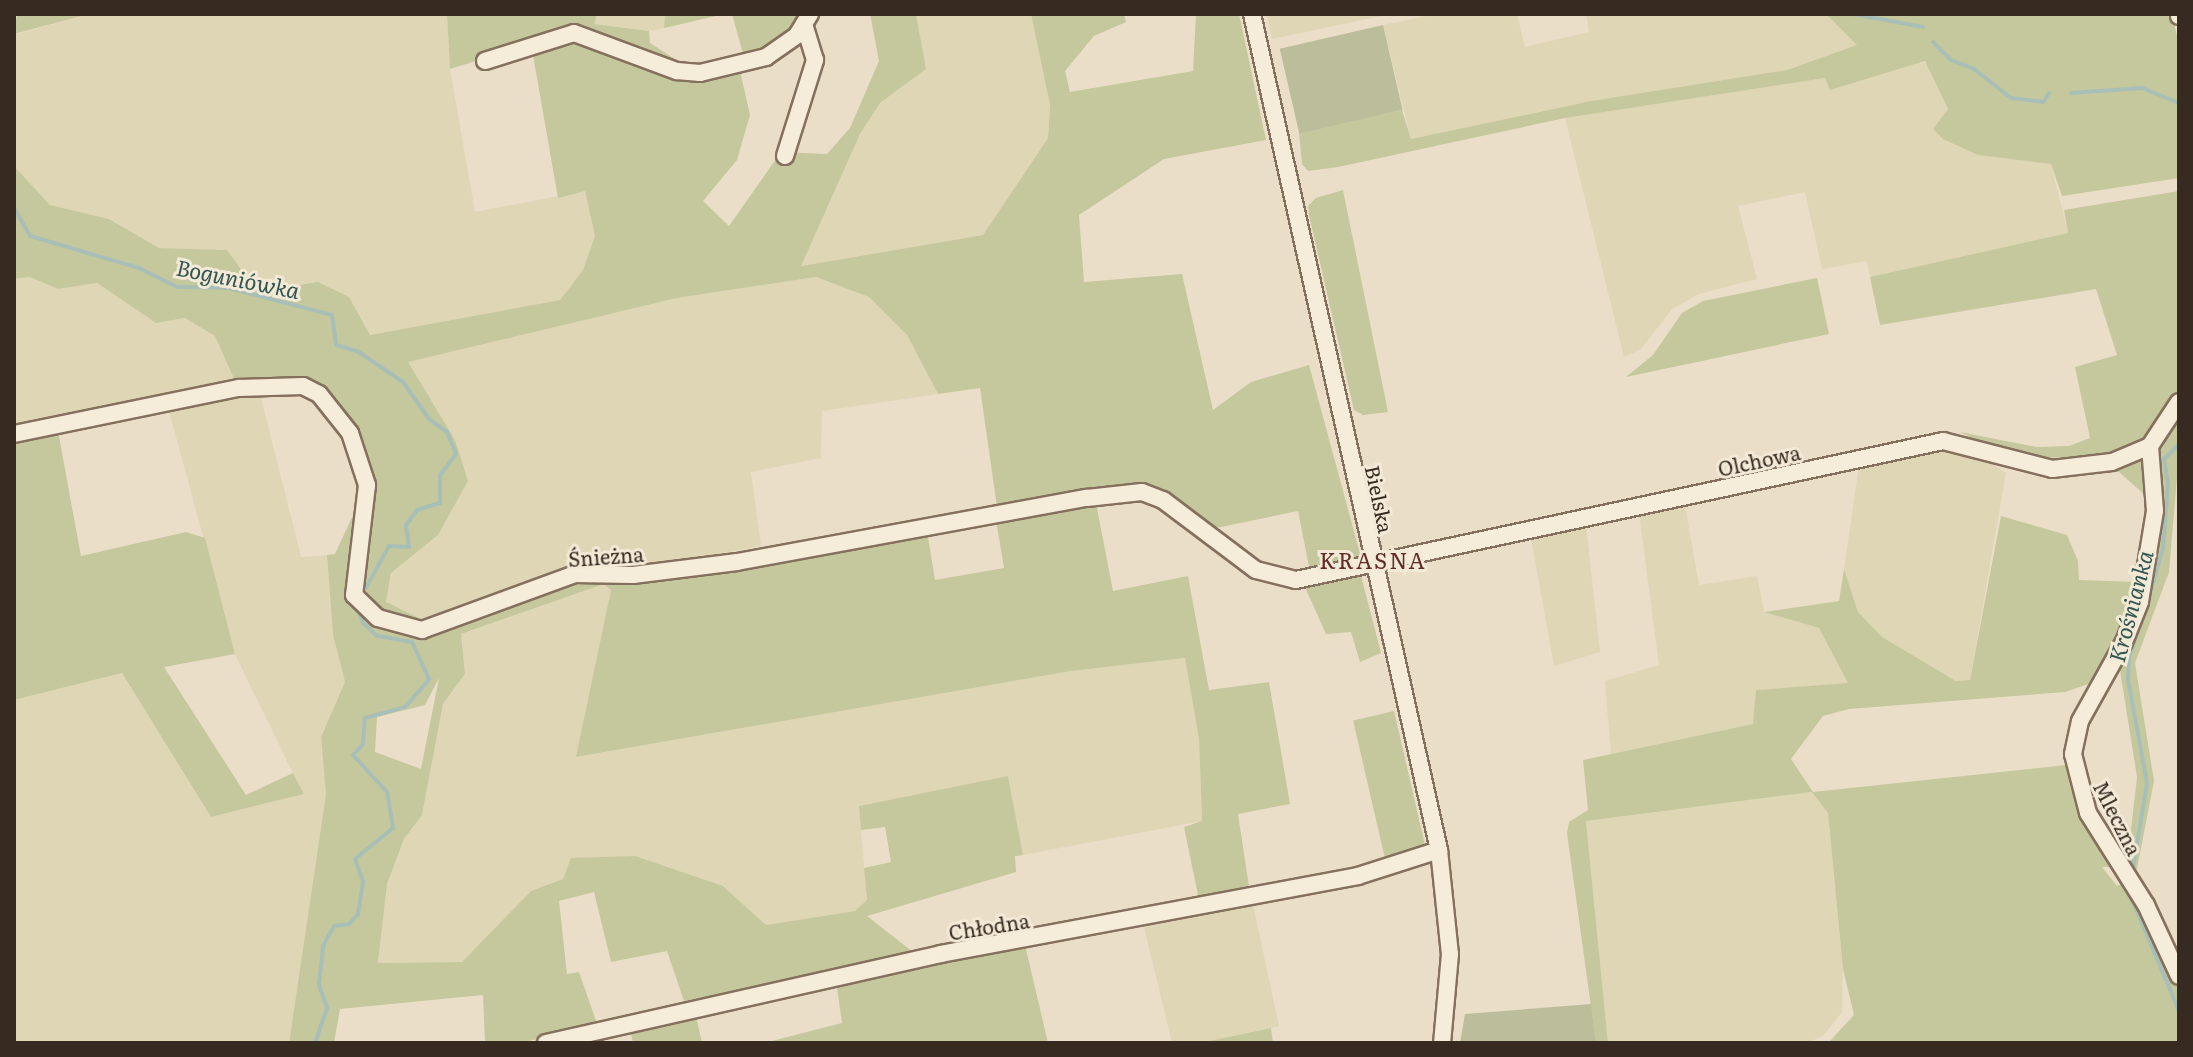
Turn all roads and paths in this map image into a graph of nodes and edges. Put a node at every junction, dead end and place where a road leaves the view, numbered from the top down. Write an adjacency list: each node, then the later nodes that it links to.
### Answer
1 (1252, 14): 8 (street, Bielska)
2 (807, 19): 3 (street); 4 (street)
3 (485, 61)
4 (785, 156)
5 (2179, 402): 7 (street)
6 (14, 434): 8 (street, Śnieżna)
7 (2150, 446): 8 (street, Olchowa); 10 (street, Mleczna)
8 (1373, 563): 9 (street, Bielska)
9 (1439, 850): 11 (street, Chłodna); 12 (street, Bielska)
10 (2179, 976)
11 (546, 1043)
12 (1442, 1043)

